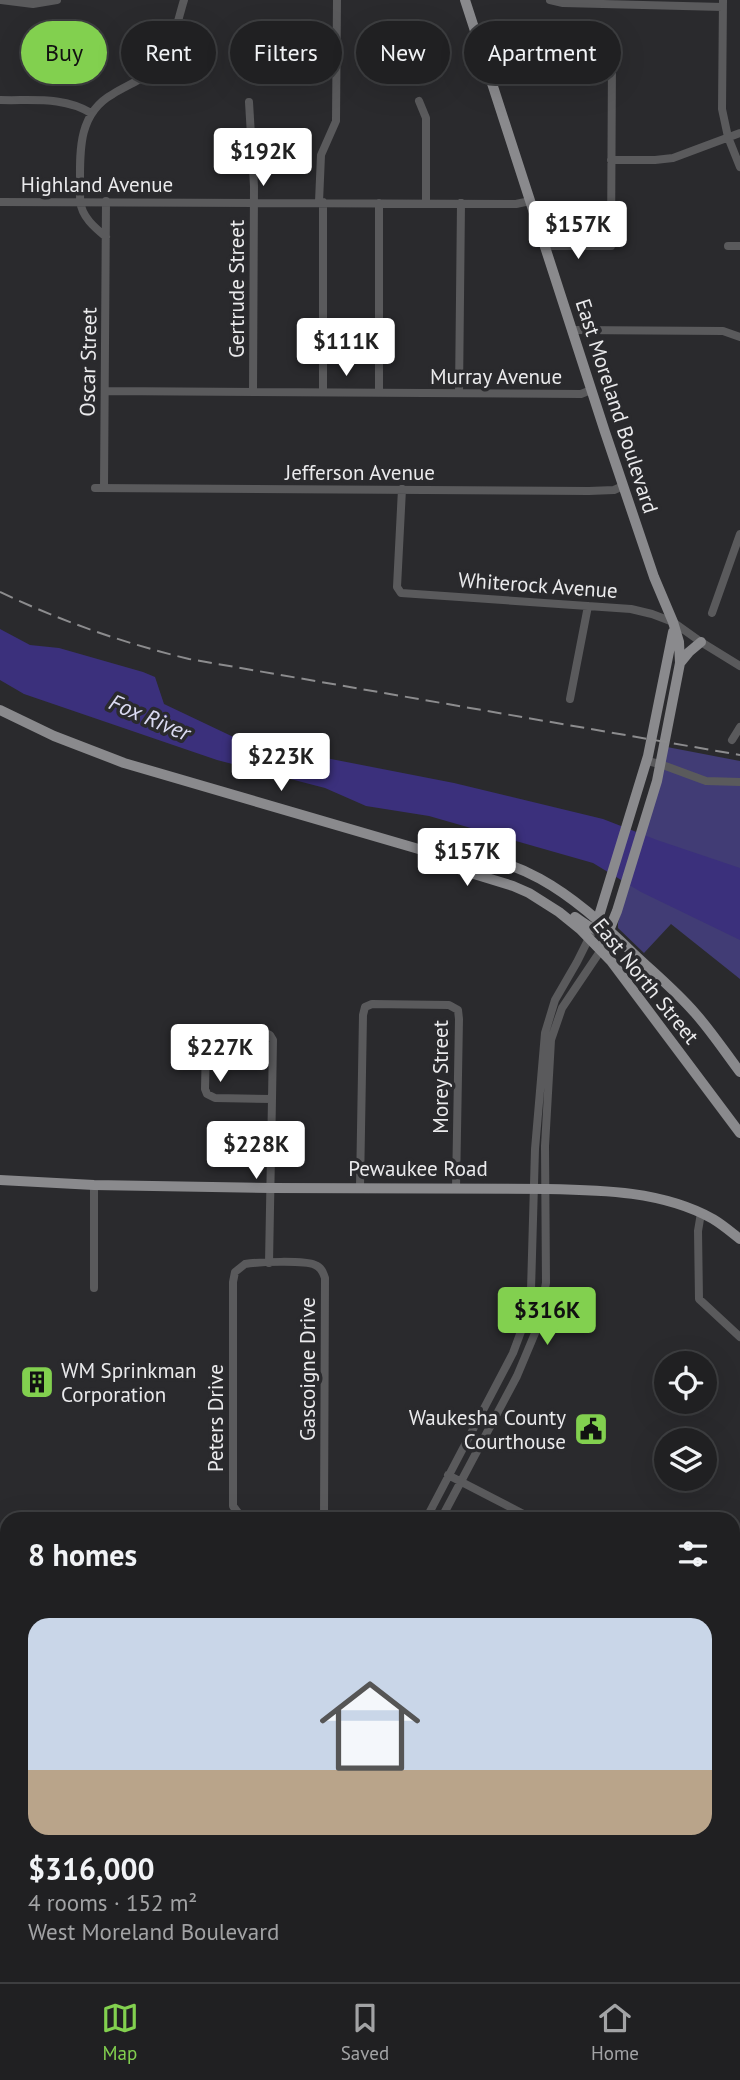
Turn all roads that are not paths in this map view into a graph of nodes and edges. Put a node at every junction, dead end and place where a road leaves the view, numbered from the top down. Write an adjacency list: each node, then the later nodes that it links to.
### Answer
1 (1, 0): 2 (street)
2 (57, 0)
3 (184, 0): 14 (street)
4 (337, 0): 24 (street)
5 (465, 0): 21 (main road, East Moreland Boulevard)
6 (550, 0): 7 (street)
7 (605, 2): 8 (street)
8 (659, 3): 9 (street)
9 (723, 3): 16 (street)
10 (612, 84): 17 (street)
11 (0, 100): 14 (street)
12 (419, 101): 26 (street)
13 (249, 102): 23 (street, Gertrude Street)
14 (91, 113): 19 (street)
15 (740, 133): 16 (street)
16 (728, 137): 17 (street); 18 (street)
17 (611, 160): 29 (street)
18 (740, 167)
19 (80, 201): 20 (street, Highland Avenue); 22 (street, Highland Avenue); 28 (street)
20 (106, 201): 23 (street, Highland Avenue); 28 (street, Oscar Street)
21 (530, 201): 27 (street, Highland Avenue); 29 (main road, East Moreland Boulevard)
22 (0, 202)
23 (254, 202): 24 (street, Highland Avenue); 36 (street, Gertrude Street)
24 (321, 202): 25 (street, Highland Avenue); 37 (street)
25 (379, 203): 26 (street, Highland Avenue); 38 (street)
26 (426, 203): 27 (street, Highland Avenue)
27 (461, 204): 39 (street)
28 (106, 236): 35 (street, Oscar Street)
29 (545, 246): 32 (main road, East Moreland Boulevard)
30 (728, 246): 31 (street)
31 (740, 246)
32 (572, 330): 33 (street); 34 (main road, East Moreland Boulevard)
33 (740, 337)
34 (591, 390): 39 (street, Murray Avenue); 40 (main road, East Moreland Boulevard)
35 (105, 391): 36 (street, Murray Avenue); 41 (street, Oscar Street)
36 (253, 392): 37 (street, Murray Avenue)
37 (323, 392): 38 (street, Murray Avenue)
38 (379, 392): 39 (street, Murray Avenue)
39 (459, 393)
40 (623, 486): 42 (street, Jefferson Avenue); 46 (main road, East Moreland Boulevard)
41 (100, 488): 42 (street, Jefferson Avenue)
42 (402, 489): 44 (street, Whiterock Avenue)
43 (740, 534): 45 (street)
44 (588, 606): 46 (street, Whiterock Avenue); 50 (street)
45 (712, 613)
46 (673, 622): 47 (street, Whiterock Avenue); 48 (main road, East Moreland Boulevard); 51 (main road, East Moreland Boulevard)
47 (701, 642): 48 (main road); 49 (street, Whiterock Avenue)
48 (680, 663): 52 (main road, East Moreland Boulevard)
49 (740, 666)
50 (570, 699)
51 (660, 703): 52 (main road); 56 (main road, East Moreland Boulevard)
52 (672, 705): 57 (main road, East Moreland Boulevard)
53 (0, 710): 60 (main road, East North Street)
54 (740, 727): 55 (street)
55 (732, 740)
56 (647, 761): 57 (street); 59 (main road, East Moreland Boulevard)
57 (660, 764): 58 (street); 59 (main road, East Moreland Boulevard)
58 (740, 782)
59 (634, 828): 62 (main road, East Moreland Boulevard)
60 (422, 850): 61 (main road, East North Street); 63 (main road, East North Street)
61 (498, 880): 64 (main road, East North Street); 64 (main road)
62 (615, 886): 63 (main road); 64 (main road); 64 (main road, East Moreland Boulevard)
63 (578, 903): 64 (main road, East North Street)
64 (599, 928): 65 (main road); 65 (main road, East North Street); 66 (main road); 74 (street)
65 (601, 950): 68 (main road, East North Street); 75 (street)
66 (740, 1072)
67 (272, 1099): 67 (street); 72 (street)
68 (740, 1133)
69 (0, 1180): 70 (main road, Pewaukee Road)
70 (94, 1185): 72 (main road, Pewaukee Road); 81 (street)
71 (360, 1187): 72 (main road, Pewaukee Road); 73 (main road, Pewaukee Road); 73 (street, Morey Street)
72 (271, 1188): 80 (street)
73 (456, 1188): 74 (main road, Pewaukee Road)
74 (533, 1189): 75 (main road, Pewaukee Road); 77 (street)
75 (547, 1189): 76 (main road, Pewaukee Road); 78 (street)
76 (701, 1213): 79 (main road, Pewaukee Road); 84 (street)
77 (533, 1235): 78 (street); 82 (street)
78 (547, 1236): 83 (street)
79 (740, 1239)
80 (269, 1263): 87 (street, Peters Drive); 88 (street, Gascoigne Drive)
81 (94, 1288)
82 (528, 1309): 83 (street); 85 (street)
83 (542, 1311): 86 (street)
84 (740, 1337)
85 (448, 1475): 86 (street); 89 (street)
86 (460, 1481): 90 (street); 91 (street)
87 (238, 1512)
88 (324, 1512)
89 (430, 1512)
90 (444, 1512)
91 (520, 1512)

